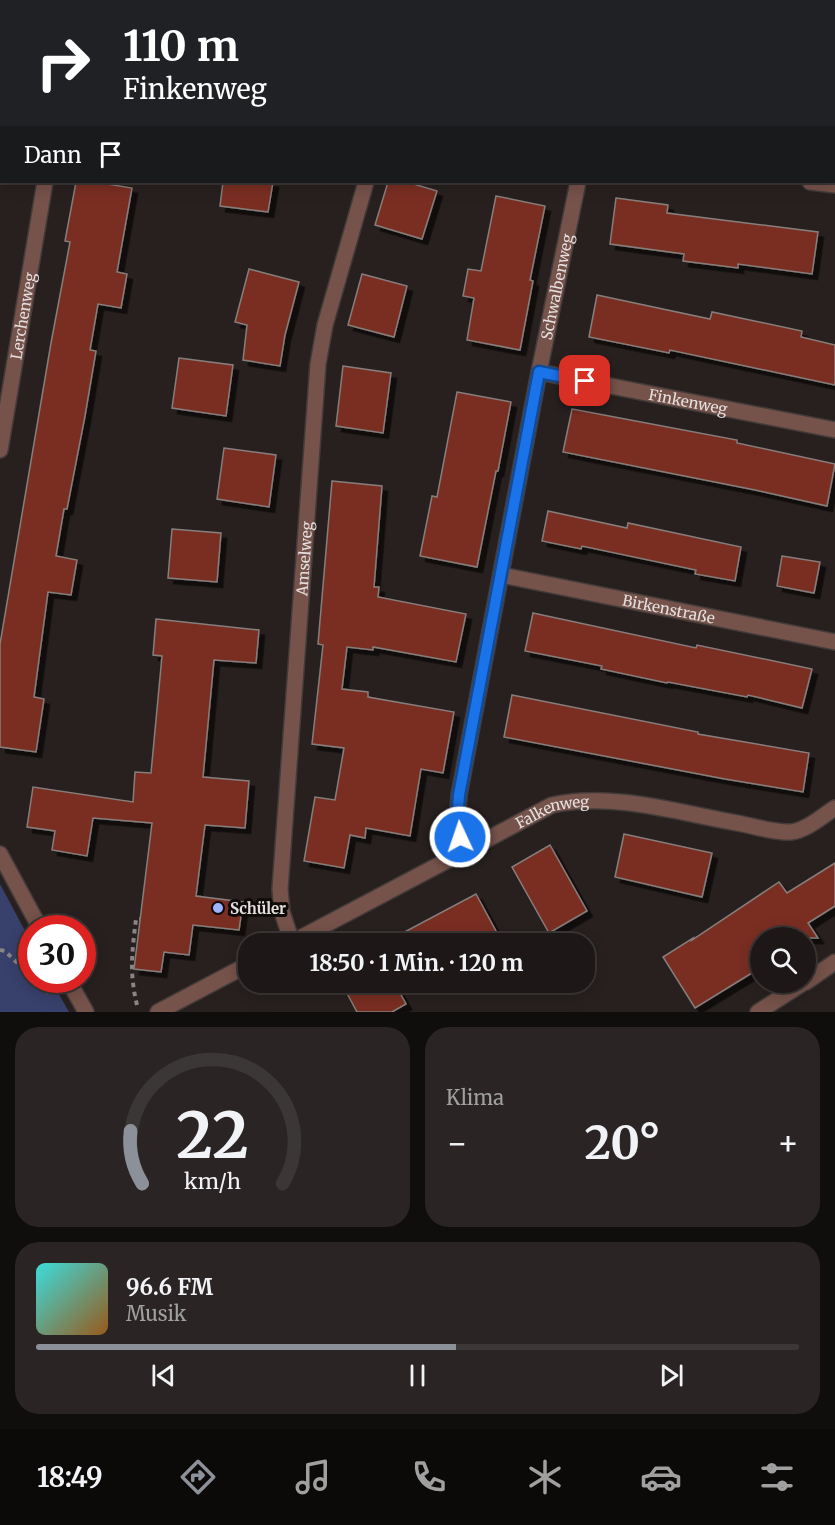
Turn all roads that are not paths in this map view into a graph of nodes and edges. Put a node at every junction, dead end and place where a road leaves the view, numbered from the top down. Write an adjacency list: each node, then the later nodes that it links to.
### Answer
1 (45, 183): 8 (street, Lerchenweg)
2 (366, 183): 15 (street, Amselweg)
3 (578, 183): 6 (street, Schwalbenweg)
4 (818, 183): 5 (street)
5 (835, 185)
6 (539, 372): 7 (street, Finkenweg); 9 (street, Schwalbenweg)
7 (835, 430)
8 (0, 450)
9 (501, 576): 10 (street, Birkenstraße); 12 (street, Schwalbenweg)
10 (835, 642)
11 (835, 808): 12 (street, Falkenweg)
12 (462, 852): 16 (street, Falkenweg)
13 (0, 854): 14 (street)
14 (33, 915)
15 (288, 933)
16 (310, 933)
17 (835, 962): 19 (street)
18 (238, 970): 23 (street)
19 (816, 975)
20 (75, 993): 22 (street)
21 (788, 993): 24 (street)
22 (86, 1012)
23 (158, 1012)
24 (758, 1012)

